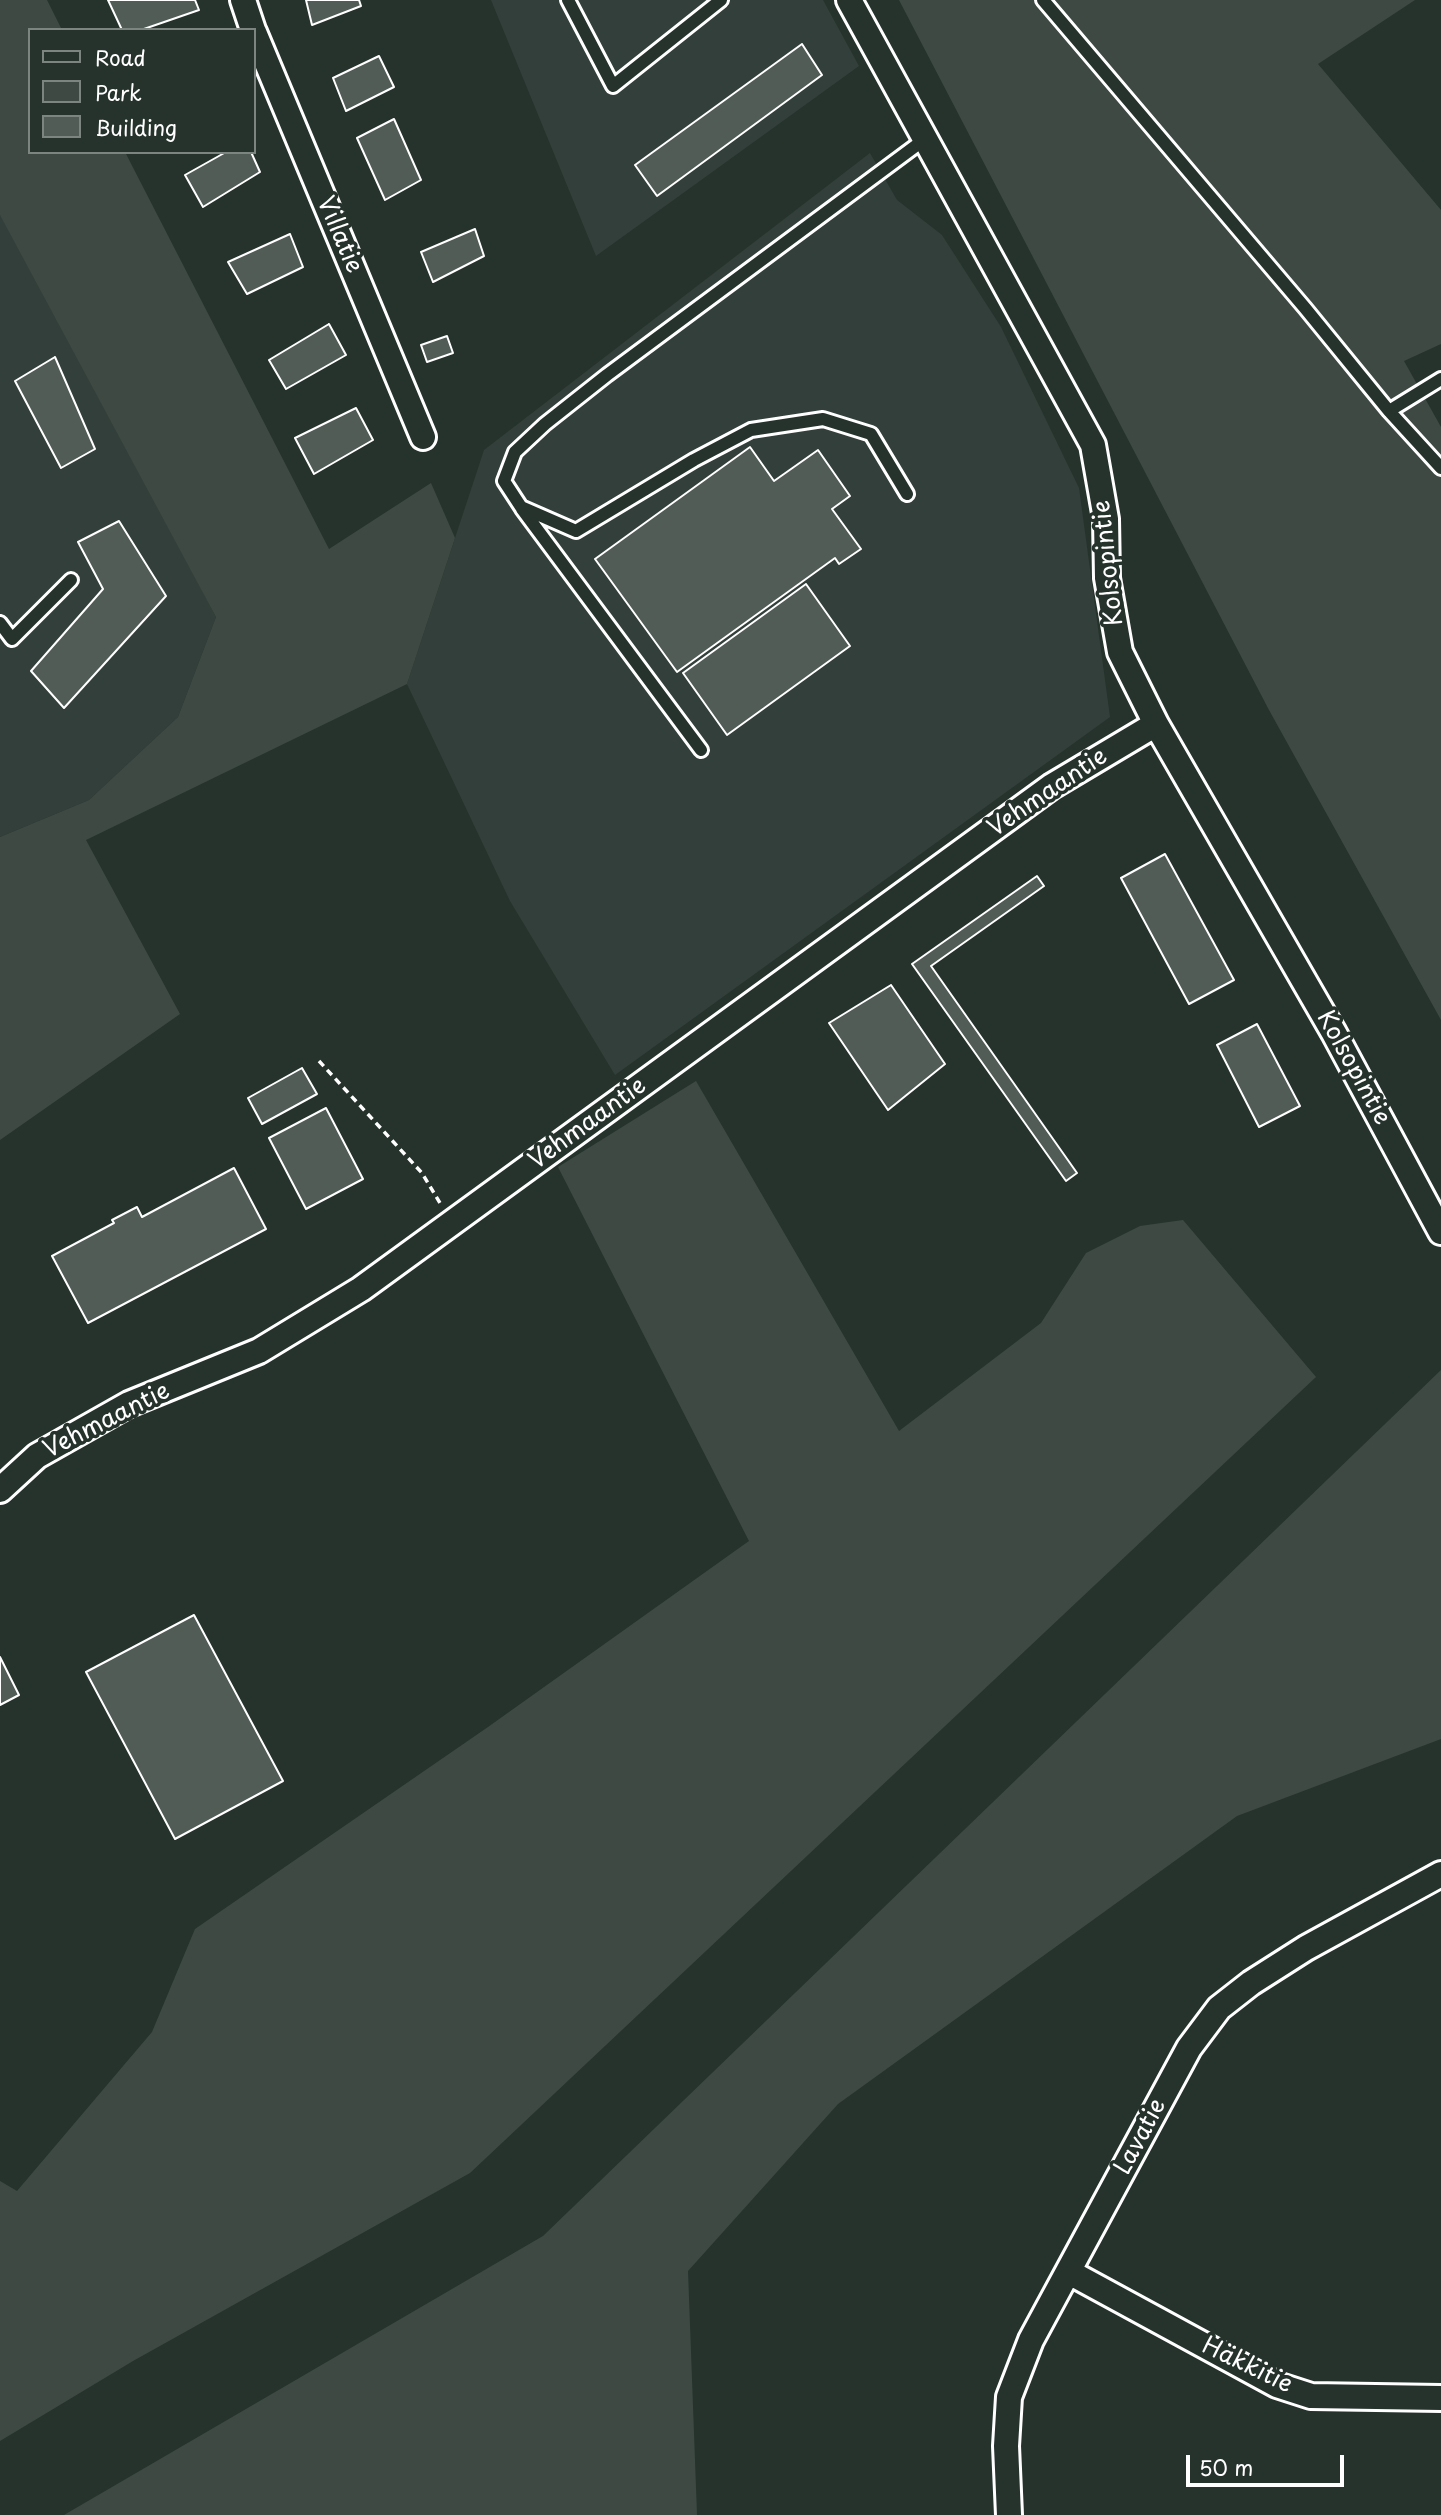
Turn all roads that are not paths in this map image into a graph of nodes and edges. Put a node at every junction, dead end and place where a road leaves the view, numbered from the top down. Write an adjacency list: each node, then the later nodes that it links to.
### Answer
1 (243, 0): 6 (street, Villatie)
2 (568, 0): 3 (lane)
3 (722, 0)
4 (849, 0): 8 (street, Kolsopintie)
5 (1043, 0): 10 (lane)
6 (252, 28)
7 (256, 38): 11 (street, Villatie)
8 (925, 139): 14 (lane); 17 (street, Kolsopintie)
9 (1441, 379): 10 (lane)
10 (1389, 411): 12 (lane)
11 (424, 437)
12 (1441, 468)
13 (907, 494): 14 (lane)
14 (521, 507): 18 (lane)
15 (71, 580): 16 (lane)
16 (0, 623)
17 (1156, 724): 19 (street, Kolsopintie); 20 (street, Vehmaantie)
18 (701, 750)
19 (1441, 1232)
20 (0, 1490)
21 (1441, 1874): 22 (street, Lavatie)
22 (1069, 2272): 23 (street, Häkkitie); 24 (street, Lavatie)
23 (1441, 2398)
24 (1009, 2515)

